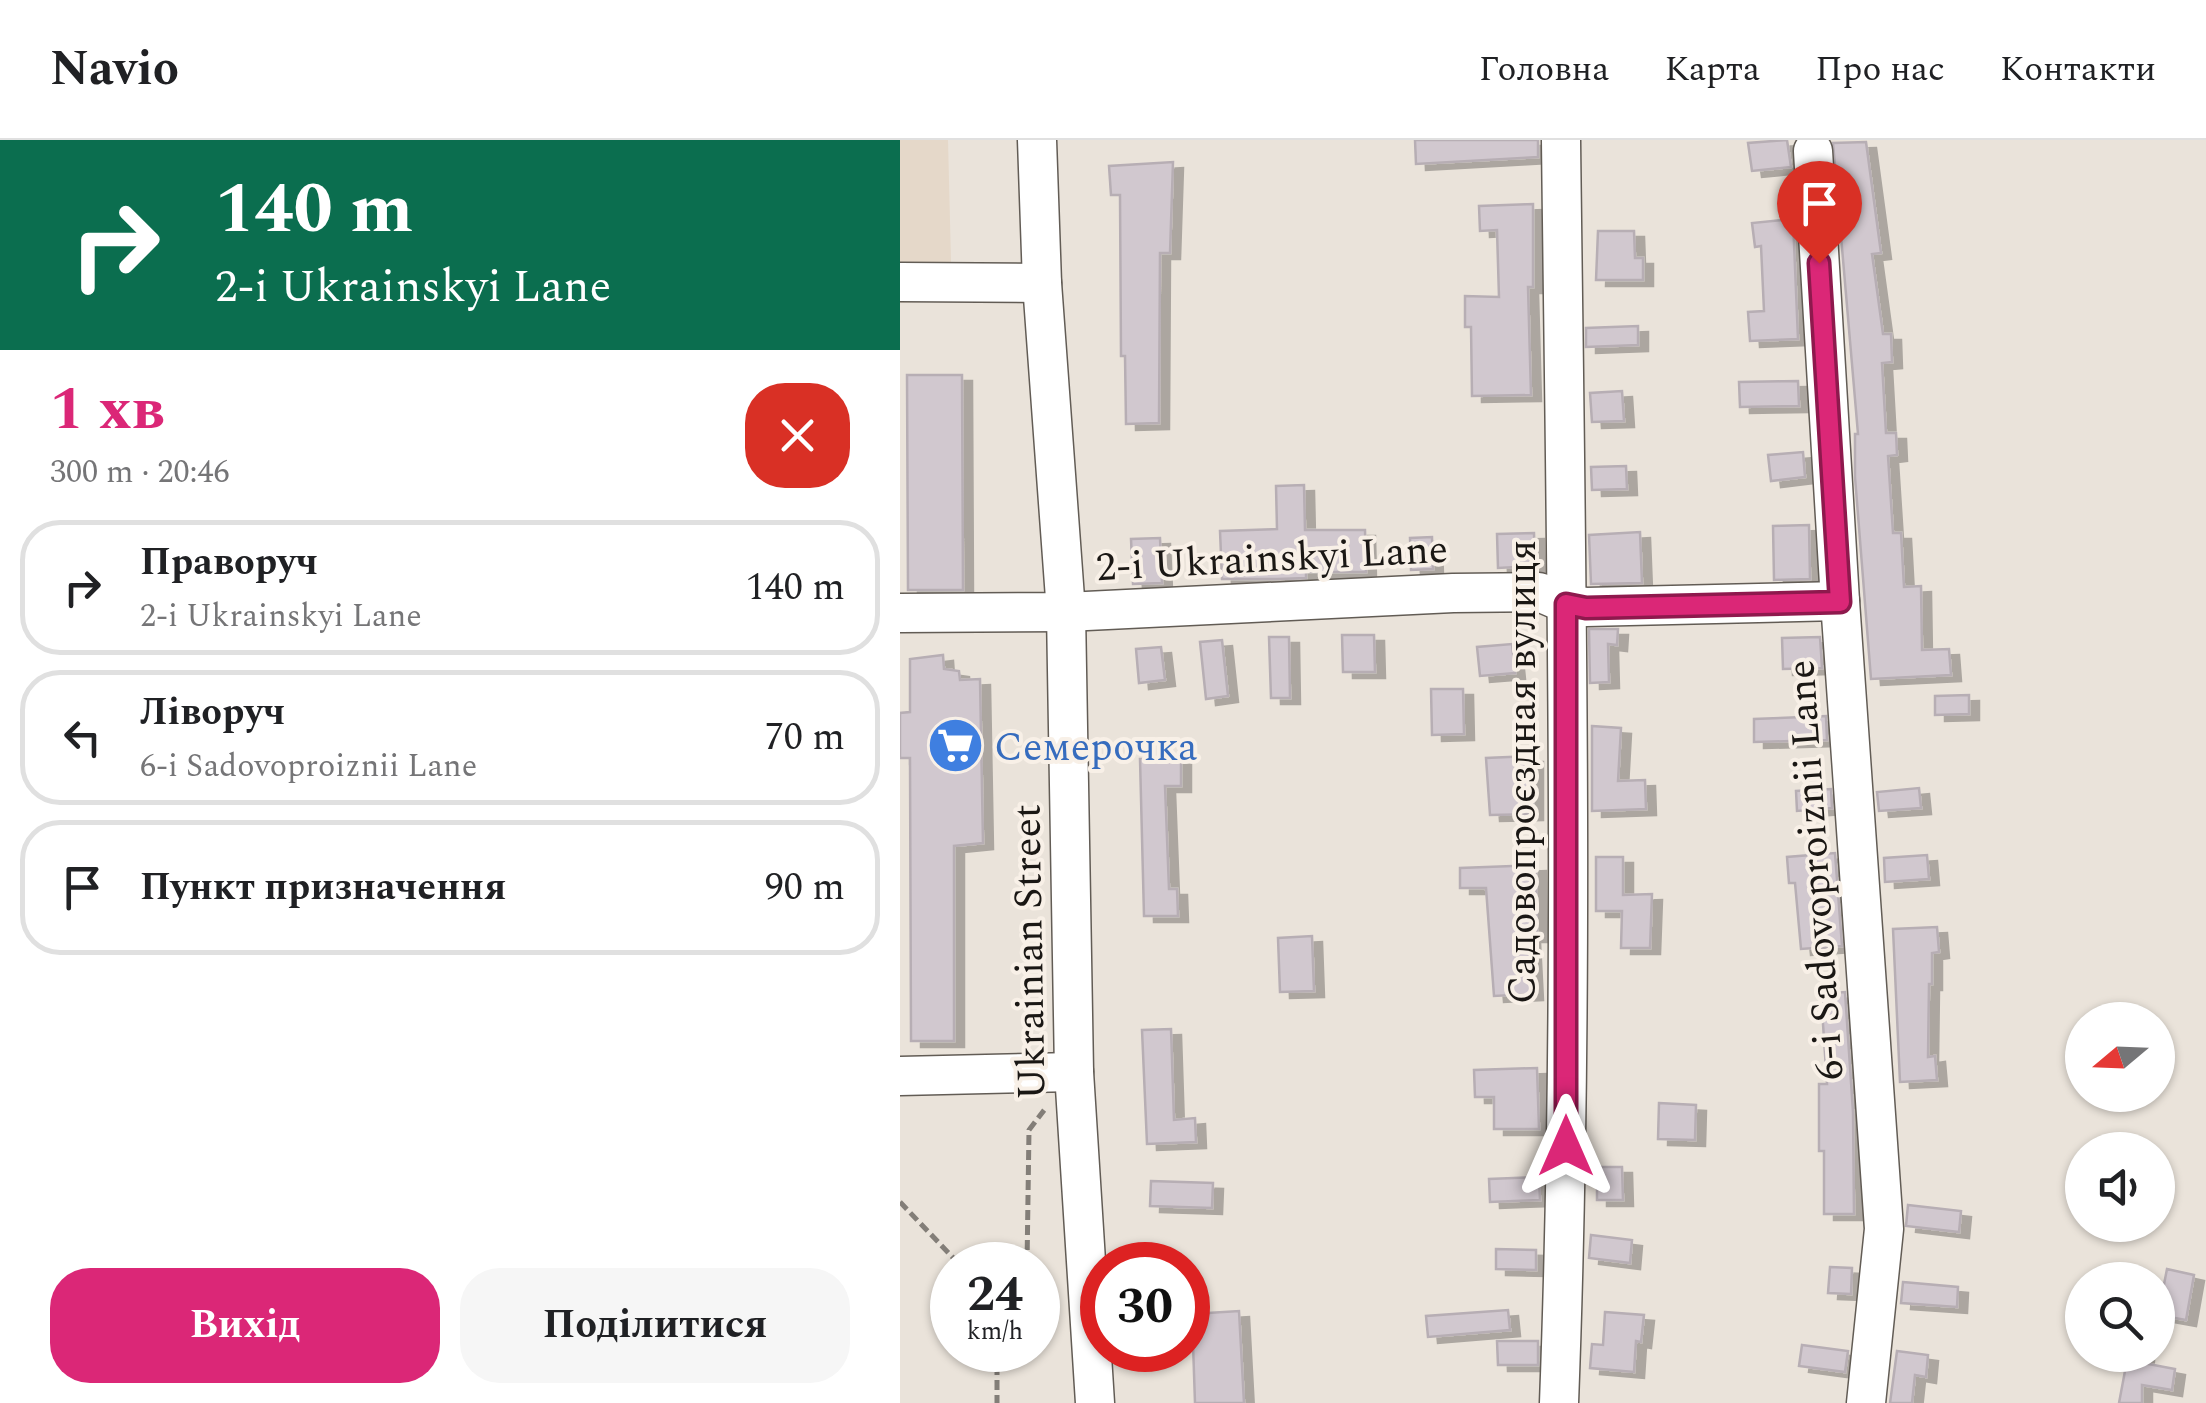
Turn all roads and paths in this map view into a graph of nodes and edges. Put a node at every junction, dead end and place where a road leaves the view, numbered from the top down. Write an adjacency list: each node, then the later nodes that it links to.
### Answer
1 (1037, 140): 5 (street, Ukrainian Street)
2 (1561, 140): 7 (street, Садовопроєздная вулиця)
3 (1812, 150): 6 (street, 6-i Sadovoproiznii Lane)
4 (900, 282): 5 (street)
5 (1042, 283): 8 (street, Ukrainian Street)
6 (1840, 602): 7 (street, 2-i Ukrainskyi Lane); 19 (street, 6-i Sadovoproiznii Lane)
7 (1566, 604): 8 (street, 2-i Ukrainskyi Lane); 18 (street, Садовопроєздная вулиця)
8 (1066, 612): 9 (street, 2-i Ukrainskyi Lane); 10 (street, Ukrainian Street)
9 (900, 613)
10 (1074, 1072): 11 (street); 14 (path); 17 (street, Ukrainian Street)
11 (900, 1076)
12 (900, 1202): 13 (path)
13 (938, 1242)
14 (1027, 1242)
15 (999, 1372): 16 (path)
16 (998, 1403)
17 (1094, 1403)
18 (1558, 1403)
19 (1866, 1403)

